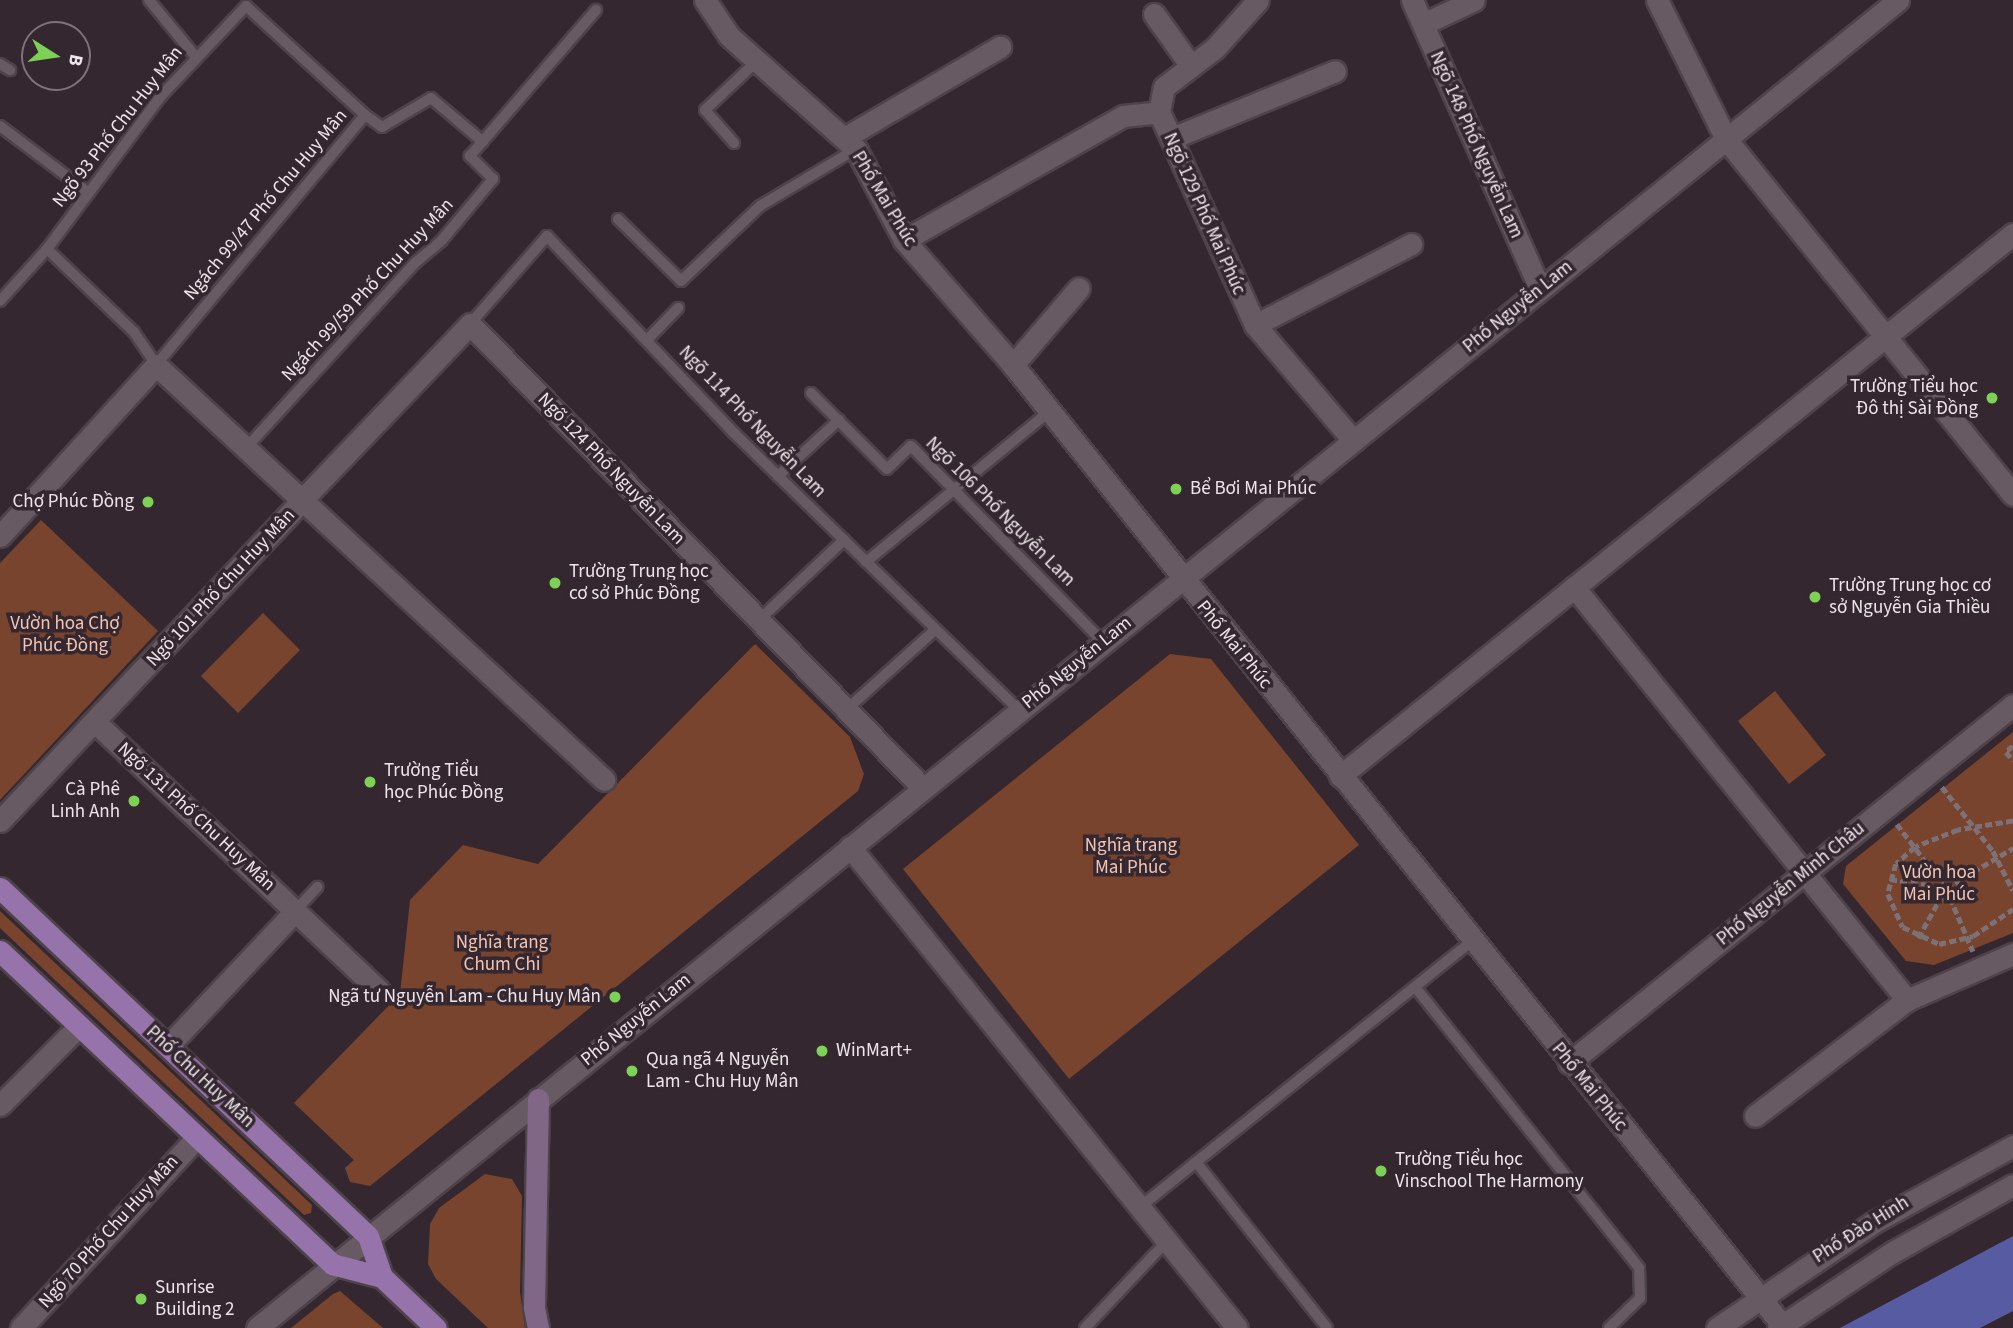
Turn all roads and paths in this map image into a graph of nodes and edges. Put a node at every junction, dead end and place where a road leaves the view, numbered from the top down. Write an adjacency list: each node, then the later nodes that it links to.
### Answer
1 (149, 0): 13 (lane)
2 (705, 0): 14 (street, Phố Mai Phúc)
3 (1258, 0): 15 (street)
4 (1412, 0): 11 (street, Ngõ 148 Phố Nguyễn Lam)
5 (1474, 0): 11 (street)
6 (1657, 0): 21 (street)
7 (1898, 0): 21 (street, Phố Nguyễn Lam)
8 (245, 3): 13 (lane, Ngõ 93 Phố Chu Huy Mân); 18 (lane, Ngõ 93 Phố Chu Huy Mân)
9 (596, 10): 22 (lane)
10 (1153, 14): 15 (street)
11 (1423, 24): 32 (street, Ngõ 148 Phố Nguyễn Lam)
12 (1000, 47): 24 (street)
13 (195, 55): 25 (lane, Ngõ 93 Phố Chu Huy Mân)
14 (757, 61): 23 (lane); 24 (street, Phố Mai Phúc)
15 (1191, 66): 17 (street)
16 (1335, 71): 20 (street)
17 (1159, 112): 20 (street, Ngõ 129 Phố Mai Phúc); 28 (street, Ngõ 129 Phố Mai Phúc)
18 (365, 115): 22 (lane, Ngách 99/47 Phố Chu Huy Mân); 39 (lane, Ngách 99/47 Phố Chu Huy Mân)
19 (0, 126): 25 (lane)
20 (1172, 138): 36 (street, Ngõ 129 Phố Mai Phúc)
21 (1726, 139): 32 (street, Phố Nguyễn Lam); 37 (street)
22 (483, 142): 45 (lane, Ngách 99/59 Phố Chu Huy Mân)
23 (734, 143)
24 (850, 144): 26 (lane); 28 (street, Phố Mai Phúc)
25 (89, 192): 30 (lane, Ngõ 93 Phố Chu Huy Mân)
26 (618, 219)
27 (2013, 234): 37 (street)
28 (904, 240): 40 (street, Phố Mai Phúc)
29 (1411, 244): 36 (street)
30 (47, 248): 33 (lane, Ngõ 93 Phố Chu Huy Mân); 39 (lane)
31 (1079, 288): 40 (street)
32 (1540, 289): 44 (street, Phố Nguyễn Lam)
33 (0, 301)
34 (678, 308): 38 (lane)
35 (470, 324): 38 (lane, Ngõ 114 Phố Nguyễn Lam); 49 (street); 55 (street, Ngõ 124 Phố Nguyễn Lam)
36 (1255, 325): 44 (street, Ngõ 129 Phố Mai Phúc)
37 (1886, 337): 48 (street); 54 (street)
38 (647, 340): 46 (lane, Ngõ 114 Phố Nguyễn Lam)
39 (156, 365): 45 (street); 50 (street)
40 (1013, 365): 42 (street, Phố Mai Phúc)
41 (811, 393): 43 (lane, Ngõ 106 Phố Nguyễn Lam)
42 (1050, 411): 47 (lane); 53 (street, Phố Mai Phúc)
43 (839, 420): 46 (lane); 47 (lane, Ngõ 106 Phố Nguyễn Lam)
44 (1353, 440): 53 (street, Phố Nguyễn Lam)
45 (246, 448): 49 (street)
46 (778, 476): 51 (lane, Ngõ 114 Phố Nguyễn Lam)
47 (954, 490): 52 (lane); 57 (lane, Ngõ 106 Phố Nguyễn Lam)
48 (2013, 495)
49 (302, 500): 61 (street, Ngõ 101 Phố Chu Huy Mân); 65 (street, Ngõ 101 Phố Chu Huy Mân)
50 (0, 536)
51 (844, 540): 52 (lane, Ngõ 114 Phố Nguyễn Lam); 55 (lane)
52 (866, 562): 56 (lane, Ngõ 114 Phố Nguyễn Lam)
53 (1181, 579): 57 (street, Phố Nguyễn Lam); 64 (street, Phố Mai Phúc)
54 (1574, 587): 64 (street); 76 (street)
55 (759, 620): 59 (street, Ngõ 124 Phố Nguyễn Lam)
56 (935, 630): 59 (lane); 60 (lane, Ngõ 114 Phố Nguyễn Lam)
57 (1103, 642): 60 (street, Phố Nguyễn Lam)
58 (2013, 705): 76 (street, Phố Nguyễn Minh Châu)
59 (846, 710): 67 (street, Ngõ 124 Phố Nguyễn Lam)
60 (1020, 710): 67 (street, Phố Nguyễn Lam)
61 (96, 723): 68 (street, Ngõ 101 Phố Chu Huy Mân); 83 (street, Ngõ 131 Phố Chu Huy Mân)
62 (2013, 746): 63 (path)
63 (2013, 760)
64 (1340, 776): 86 (street, Phố Mai Phúc)
65 (604, 780)
66 (1942, 787): 71 (path)
67 (923, 788): 72 (street, Phố Nguyễn Lam)
68 (0, 821)
69 (2013, 821): 71 (path)
70 (1896, 824): 73 (path)
71 (1975, 826): 73 (path); 75 (path)
72 (850, 847): 96 (street, Phố Nguyễn Lam); 103 (street)
73 (1914, 847): 77 (path); 80 (path)
74 (2013, 848): 75 (path)
75 (1998, 859): 80 (path); 81 (path)
76 (1805, 873): 92 (street); 95 (street, Phố Nguyễn Minh Châu)
77 (1890, 879): 80 (path); 84 (path)
78 (317, 887): 83 (lane)
79 (0, 888): 94 (main road, Phố Chu Huy Mân)
80 (1946, 888): 84 (path); 85 (path)
81 (2013, 890)
82 (2013, 909): 85 (path)
83 (295, 911): 91 (street, Ngõ 131 Phố Chu Huy Mân); 94 (street)
84 (1918, 938): 85 (path)
85 (1968, 938): 88 (path)
86 (1472, 942): 90 (lane); 95 (street, Phố Mai Phúc)
87 (0, 951): 93 (main road)
88 (1974, 953)
89 (2013, 954): 92 (street)
90 (1415, 987): 101 (lane); 117 (lane)
91 (379, 991)
92 (1907, 1000): 98 (street)
93 (79, 1026): 97 (street); 99 (main road)
94 (168, 1046): 104 (main road, Phố Chu Huy Mân)
95 (1570, 1063): 108 (street, Phố Mai Phúc)
96 (538, 1099): 104 (street, Phố Nguyễn Lam); 114 (main road)
97 (0, 1105)
98 (1755, 1116)
99 (197, 1137): 106 (main road); 111 (street, Ngõ 70 Phố Chu Huy Mân)
100 (2013, 1146): 108 (street, Phố Đào Hinh)
101 (1196, 1162): 103 (lane); 116 (lane)
102 (2013, 1185): 110 (street, Phố Đào Hinh)
103 (1140, 1208): 105 (street)
104 (369, 1236): 106 (street, Phố Nguyễn Lam); 107 (main road, Phố Chu Huy Mân)
105 (1167, 1241): 109 (street); 115 (lane)
106 (332, 1264): 107 (main road); 112 (street, Phố Nguyễn Lam)
107 (382, 1278): 113 (main road)
108 (1758, 1298): 110 (street, Phố Mai Phúc); 118 (street, Phố Đào Hinh)
109 (1232, 1326)
110 (1781, 1327)
111 (21, 1328)
112 (257, 1328)
113 (436, 1328)
114 (538, 1328)
115 (1085, 1328)
116 (1327, 1328)
117 (1609, 1328)
118 (1717, 1328)

